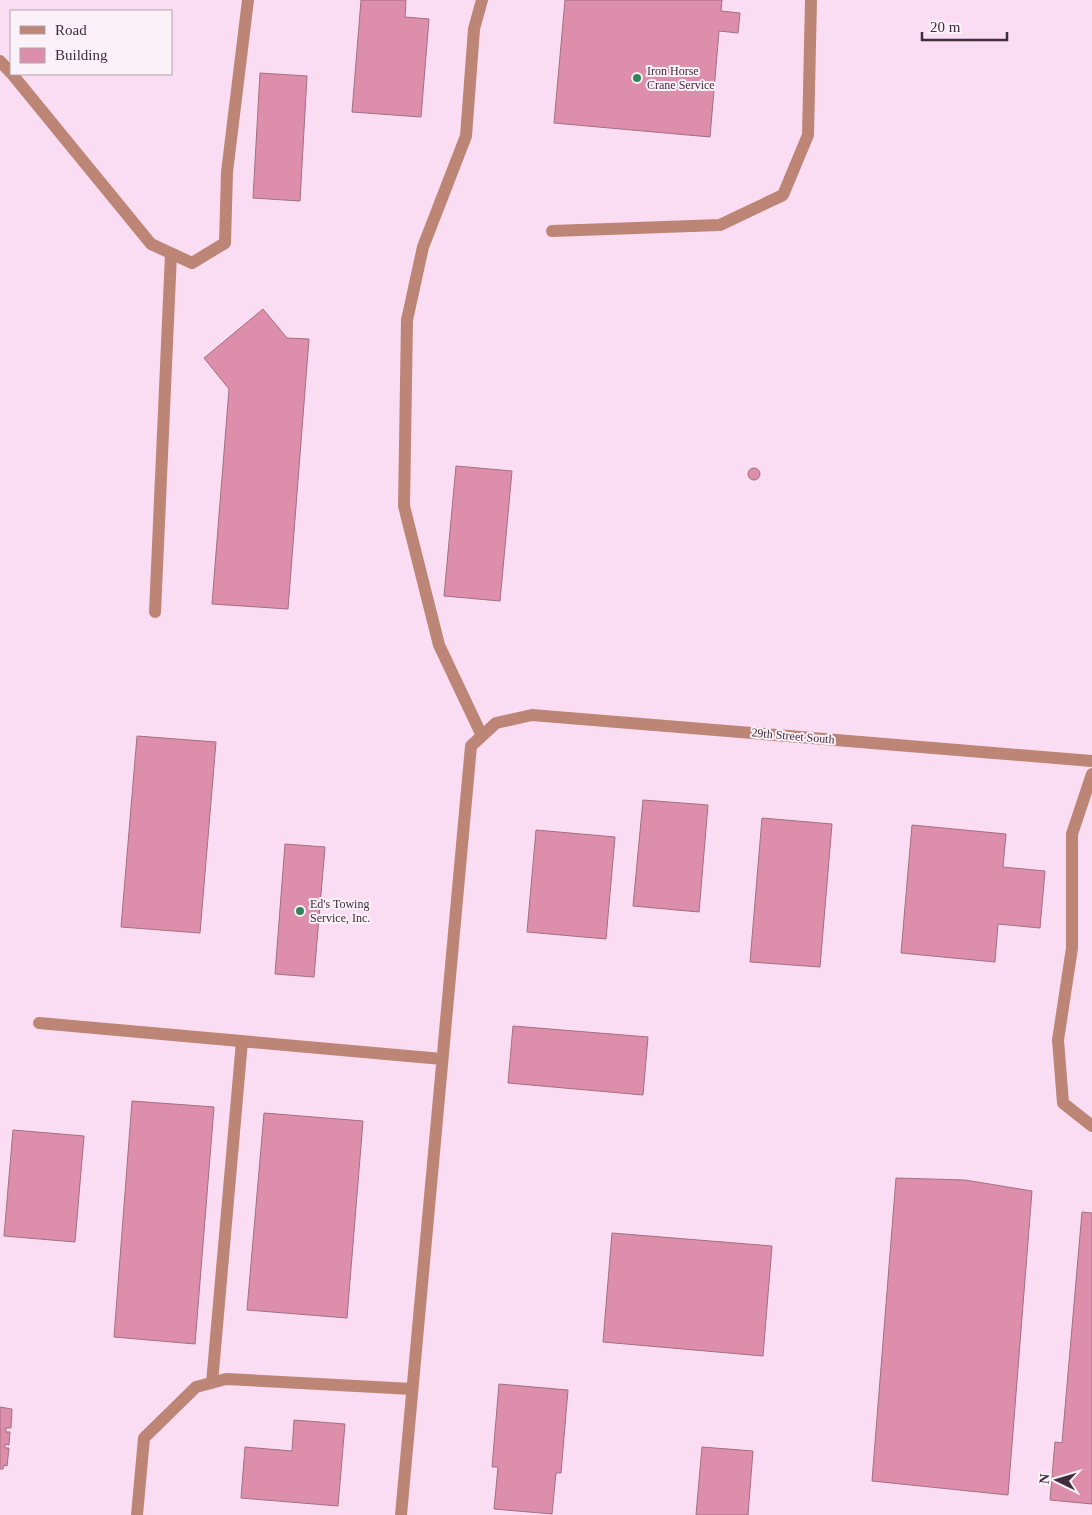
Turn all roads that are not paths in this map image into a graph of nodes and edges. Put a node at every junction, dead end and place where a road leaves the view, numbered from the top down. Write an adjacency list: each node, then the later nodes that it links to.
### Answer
1 (248, 0): 8 (street)
2 (482, 0): 10 (street)
3 (811, 0): 7 (street)
4 (0, 61): 5 (street)
5 (10, 73)
6 (12, 75): 8 (street)
7 (552, 231)
8 (171, 254): 9 (street)
9 (155, 612)
10 (482, 736): 11 (street, 29th Street South); 15 (street)
11 (1092, 761)
12 (1092, 774): 16 (street)
13 (39, 1023): 14 (street)
14 (242, 1041): 15 (street); 17 (street)
15 (442, 1058): 18 (street)
16 (1092, 1126)
17 (212, 1383): 18 (street); 19 (street)
18 (412, 1389): 20 (street)
19 (137, 1515)
20 (401, 1515)

